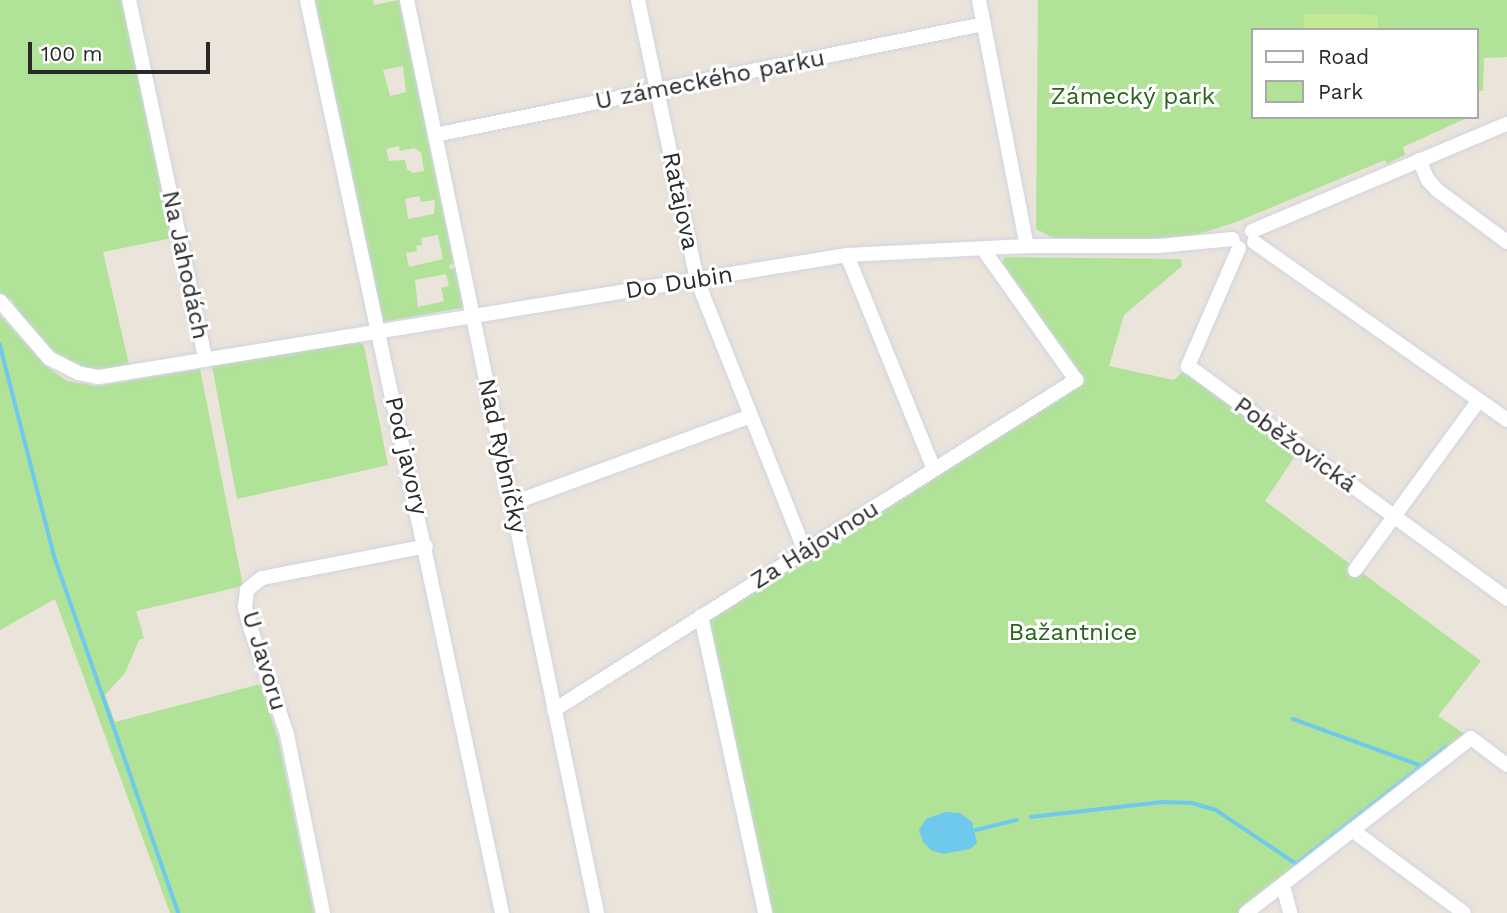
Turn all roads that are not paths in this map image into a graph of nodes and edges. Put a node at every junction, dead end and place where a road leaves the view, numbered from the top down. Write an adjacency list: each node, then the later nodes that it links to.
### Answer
1 (129, 0): 21 (street, Na Jahodách)
2 (307, 0): 20 (street, Pod javory)
3 (407, 0): 9 (street, Nad Rybníčky)
4 (638, 0): 7 (street, Ratajova)
5 (979, 0): 6 (street)
6 (984, 24): 7 (street, U zámeckého parku); 14 (street)
7 (657, 91): 9 (street, U zámeckého parku); 17 (street, Ratajova)
8 (1507, 124): 10 (street, Do Dubin)
9 (435, 135): 19 (street, Nad Rybníčky)
10 (1419, 160): 11 (street, Do Dubin); 12 (street)
11 (1253, 237): 13 (street, Do Dubin); 22 (street)
12 (1507, 242)
13 (1236, 243): 14 (street, Do Dubin); 27 (street, Poběžovická)
14 (1027, 246): 15 (street, Do Dubin)
15 (983, 249): 16 (street, Do Dubin); 25 (street, Za Hájovnou)
16 (847, 255): 17 (street, Do Dubin); 25 (street)
17 (697, 280): 19 (street, Do Dubin); 23 (street, Ratajova)
18 (0, 301): 21 (street)
19 (473, 317): 20 (street, Do Dubin); 26 (street, Nad Rybníčky)
20 (378, 333): 21 (street, Na Jahodách); 28 (street, Pod javory)
21 (205, 359)
22 (1479, 400): 24 (street); 27 (street)
23 (751, 416): 26 (street); 29 (street, Ratajova)
24 (1507, 420)
25 (934, 469): 29 (street, Za Hájovnou)
26 (513, 503): 33 (street, Nad Rybníčky)
27 (1393, 517): 30 (street); 31 (street, Poběžovická)
28 (426, 545): 37 (street, U Javoru); 38 (street, Pod javory)
29 (805, 552): 32 (street, Za Hájovnou)
30 (1355, 570)
31 (1507, 599)
32 (701, 616): 33 (street, Za Hájovnou); 40 (street)
33 (554, 710): 39 (street, Nad Rybníčky)
34 (1507, 765): 35 (street)
35 (1352, 830): 36 (street); 43 (street)
36 (1283, 886): 41 (street); 42 (street)
37 (323, 913)
38 (502, 913)
39 (597, 913)
40 (765, 913)
41 (1246, 913)
42 (1290, 913)
43 (1464, 913)

